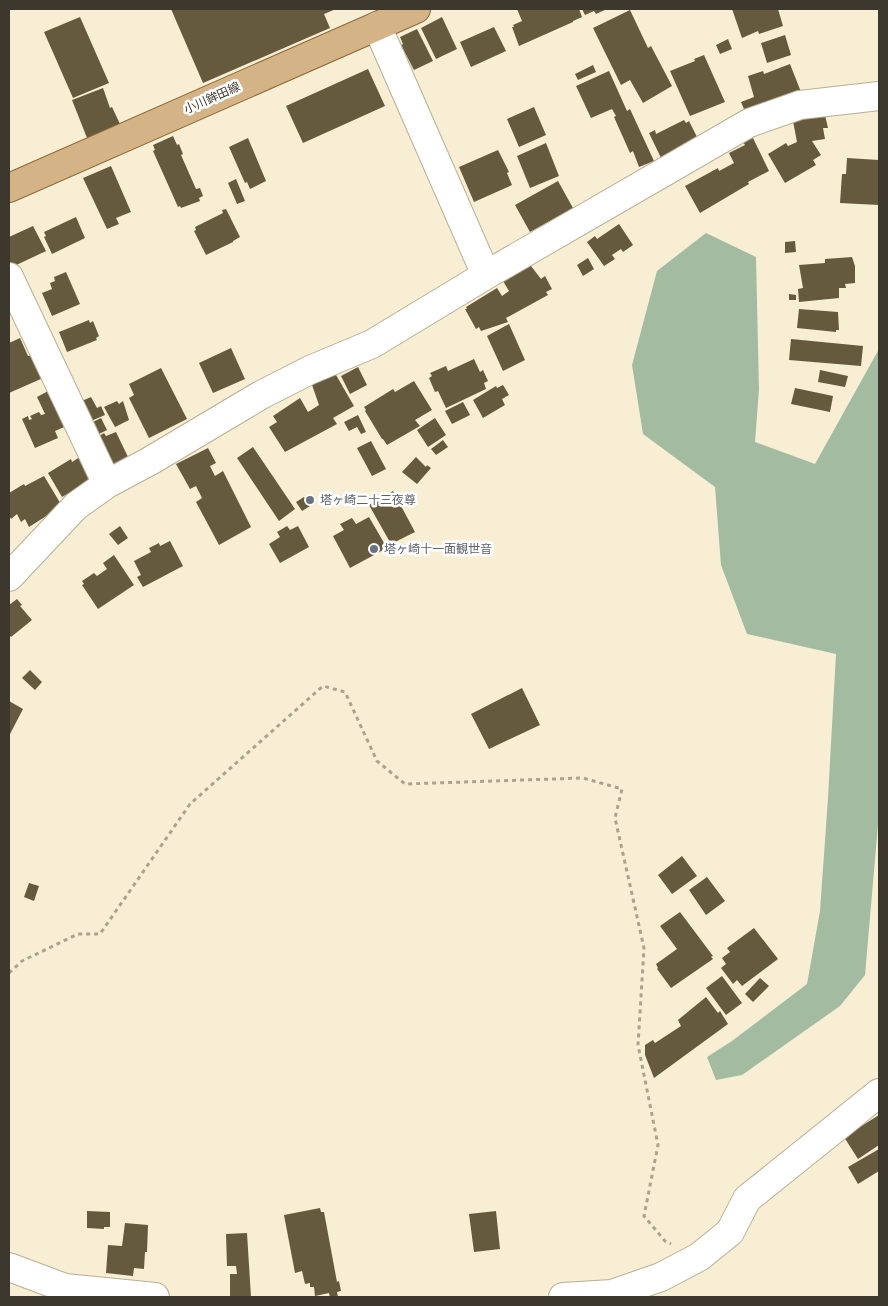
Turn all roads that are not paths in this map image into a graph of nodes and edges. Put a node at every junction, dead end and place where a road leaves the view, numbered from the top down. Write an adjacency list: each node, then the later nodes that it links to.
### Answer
1 (416, 9): 2 (main road, 小川鉾田線)
2 (377, 26): 4 (main road, 小川鉾田線); 5 (street)
3 (879, 96): 5 (street)
4 (9, 188)
5 (486, 275): 7 (street)
6 (9, 277): 7 (street)
7 (107, 484): 8 (street)
8 (9, 577)
9 (879, 1093): 11 (street)
10 (9, 1267): 12 (street)
11 (610, 1295): 13 (street)
12 (156, 1297)
13 (563, 1297)

